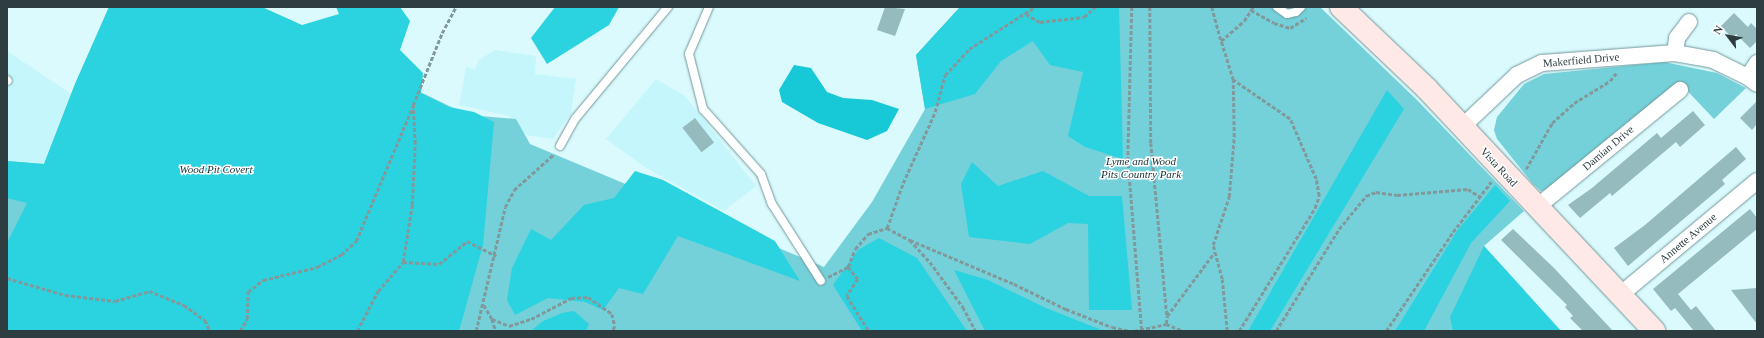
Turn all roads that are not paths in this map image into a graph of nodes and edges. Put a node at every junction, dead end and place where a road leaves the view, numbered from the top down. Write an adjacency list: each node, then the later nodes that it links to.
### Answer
1 (668, 7): 12 (lane)
2 (709, 7): 15 (lane)
3 (1277, 7): 4 (lane)
4 (1301, 7)
5 (1341, 7): 11 (main road, Vista Road)
6 (1695, 22): 7 (street)
7 (1675, 53): 9 (street, Makerfield Drive); 11 (street, Makerfield Drive)
8 (1757, 63): 9 (street)
9 (1752, 80)
10 (1680, 90): 14 (street, Damian Drive)
11 (1462, 127): 14 (main road, Vista Road)
12 (560, 146)
13 (1757, 181): 16 (street, Annette Avenue)
14 (1537, 207): 16 (main road, Vista Road)
15 (821, 281)
16 (1620, 295): 17 (main road, Vista Road)
17 (1654, 331)

